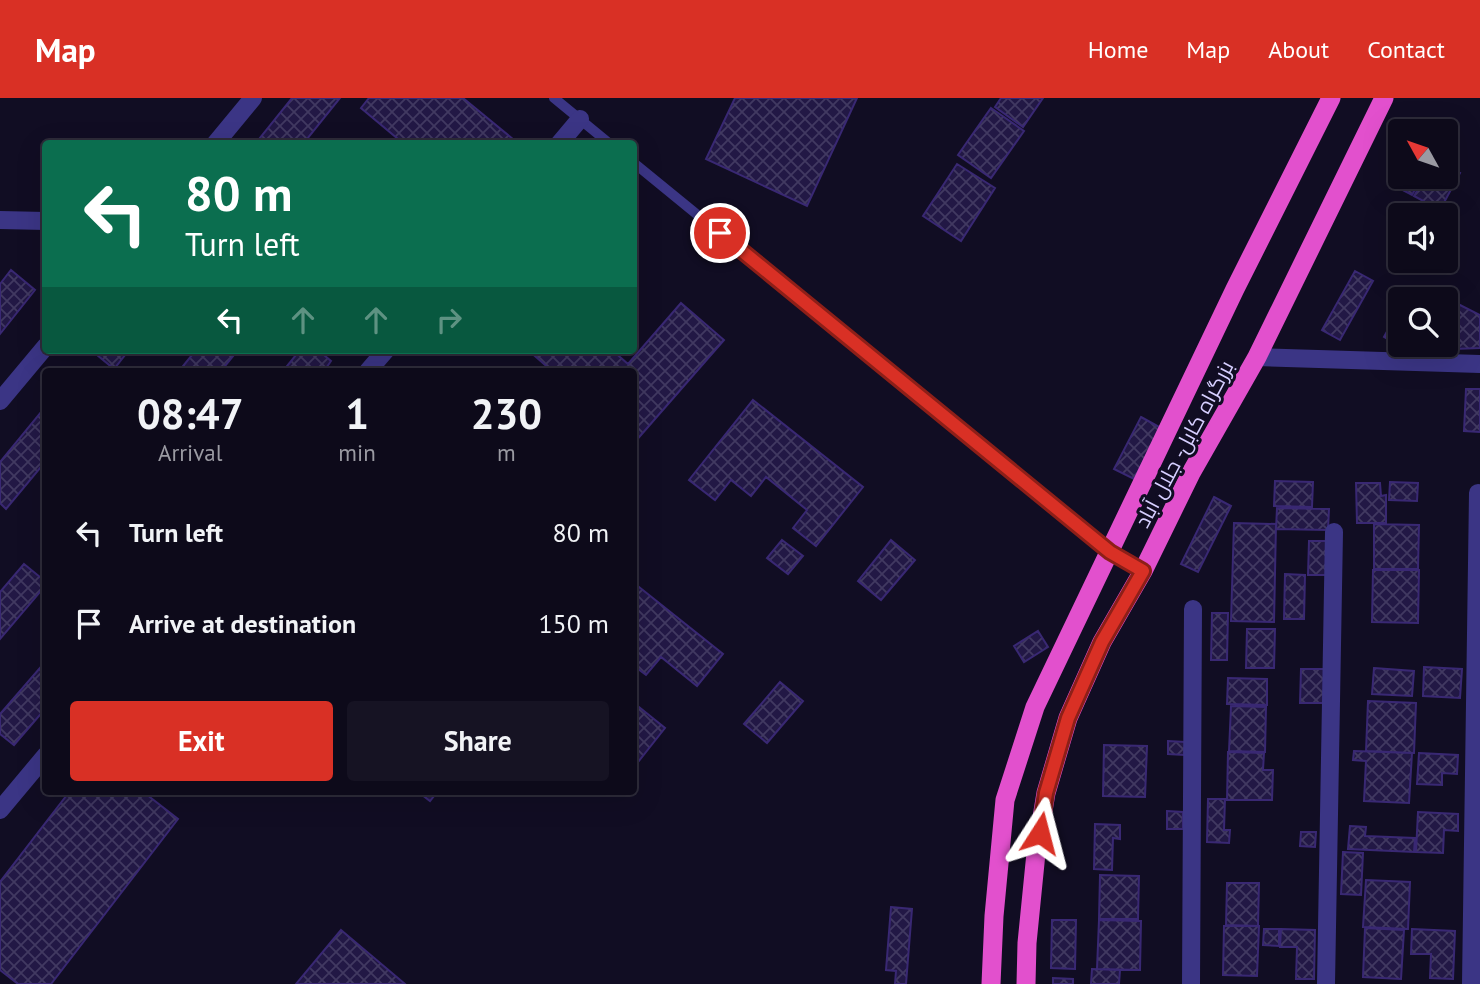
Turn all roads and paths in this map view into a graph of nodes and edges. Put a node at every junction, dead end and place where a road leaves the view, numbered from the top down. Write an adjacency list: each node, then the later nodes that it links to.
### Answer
1 (253, 98): 6 (street)
2 (554, 98): 5 (lane)
3 (1331, 98): 20 (highway, بزرگراه کابل- جلال آباد)
4 (1384, 98): 14 (highway, بزرگراه کابل- جلال آباد)
5 (580, 119): 7 (street); 8 (lane)
6 (218, 140)
7 (562, 140)
8 (605, 140)
9 (637, 165): 20 (lane)
10 (0, 220): 11 (street)
11 (42, 221)
12 (42, 351): 17 (street)
13 (383, 354): 16 (street)
14 (1257, 357): 15 (street); 21 (highway, بزرگراه کابل- جلال آباد)
15 (1480, 364)
16 (371, 368)
17 (0, 401)
18 (1478, 493): 29 (street)
19 (1334, 532): 28 (street)
20 (1110, 552): 21 (lane); 25 (highway, بزرگراه کابل- جلال آباد)
21 (1143, 571): 26 (highway, بزرگراه کابل- جلال آباد)
22 (1193, 609): 27 (street)
23 (42, 760): 24 (street)
24 (0, 810)
25 (991, 984)
26 (1026, 984)
27 (1191, 984)
28 (1326, 984)
29 (1471, 984)

